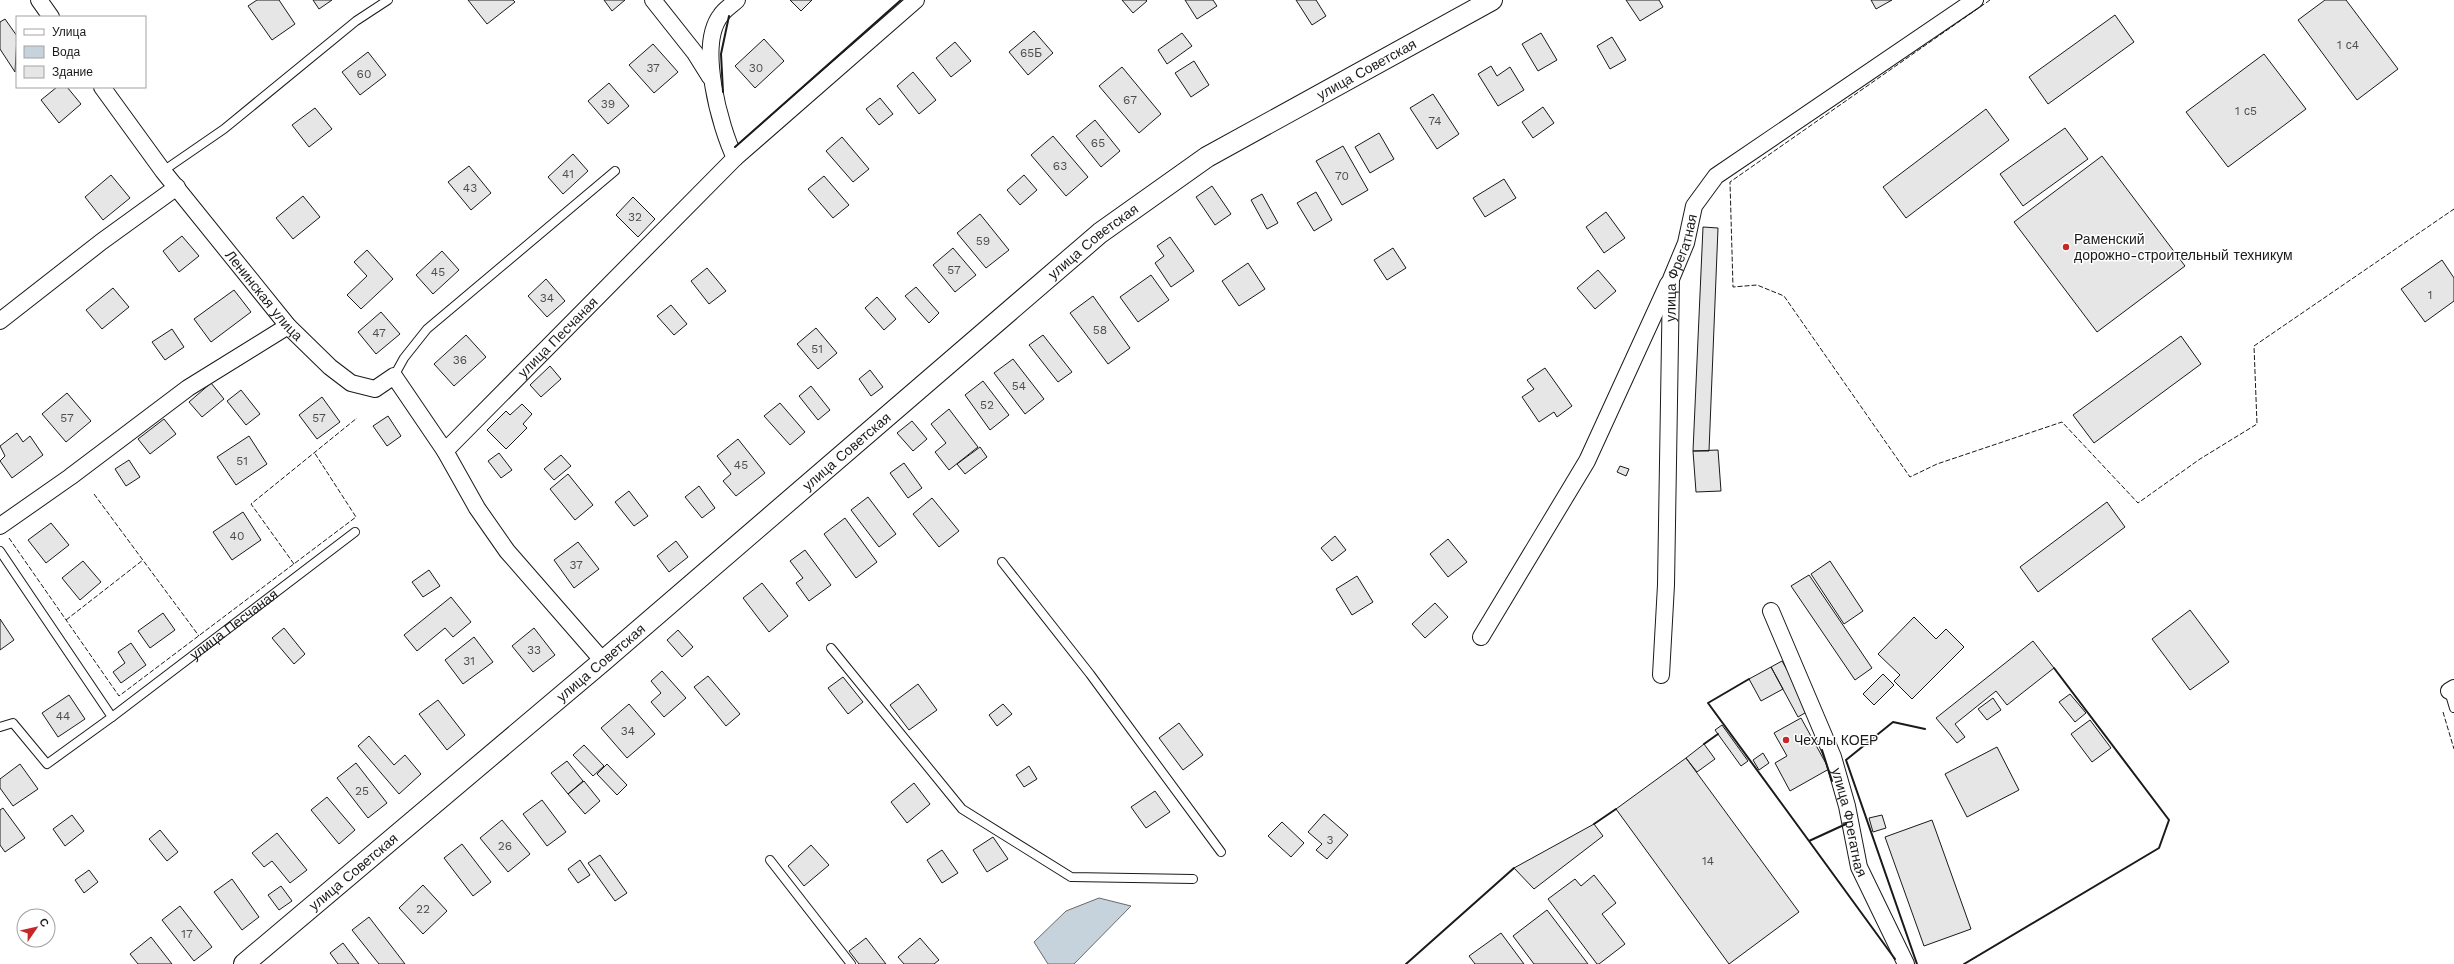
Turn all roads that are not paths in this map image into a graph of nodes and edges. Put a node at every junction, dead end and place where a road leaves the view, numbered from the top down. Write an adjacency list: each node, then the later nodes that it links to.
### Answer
1 (39, 0): 8 (street)
2 (388, 0): 12 (lane)
3 (653, 0): 9 (street)
4 (737, 0): 9 (street)
5 (916, 0): 11 (street, улица Песчаная)
6 (1492, 0): 27 (street, улица Советская)
7 (1975, 0): 15 (street, улица Фрегатная)
8 (50, 16)
9 (714, 84): 11 (street)
10 (103, 88): 12 (street, Ленинская улица)
11 (735, 158): 19 (street, улица Песчаная)
12 (163, 171): 14 (street, Ленинская улица)
13 (615, 171): 18 (lane)
14 (177, 187): 16 (street); 17 (street, Ленинская улица)
15 (1671, 279): 25 (street); 28 (street, улица Фрегатная)
16 (0, 321)
17 (288, 326): 18 (street, Ленинская улица); 20 (street)
18 (394, 376): 19 (street)
19 (445, 451): 27 (street)
20 (0, 526)
21 (355, 532): 31 (lane, улица Песчаная)
22 (0, 551): 31 (lane)
23 (1002, 562): 33 (lane)
24 (1771, 611): 38 (street, улица Фрегатная)
25 (1480, 637)
26 (831, 648): 35 (lane)
27 (603, 661): 36 (street, улица Советская)
28 (1661, 675)
29 (2452, 690): 30 (lane)
30 (2454, 708)
31 (112, 717): 32 (lane, улица Песчаная)
32 (0, 727)
33 (1222, 852)
34 (770, 860): 37 (lane)
35 (1193, 879)
36 (244, 964)
37 (850, 964)
38 (1906, 964)

